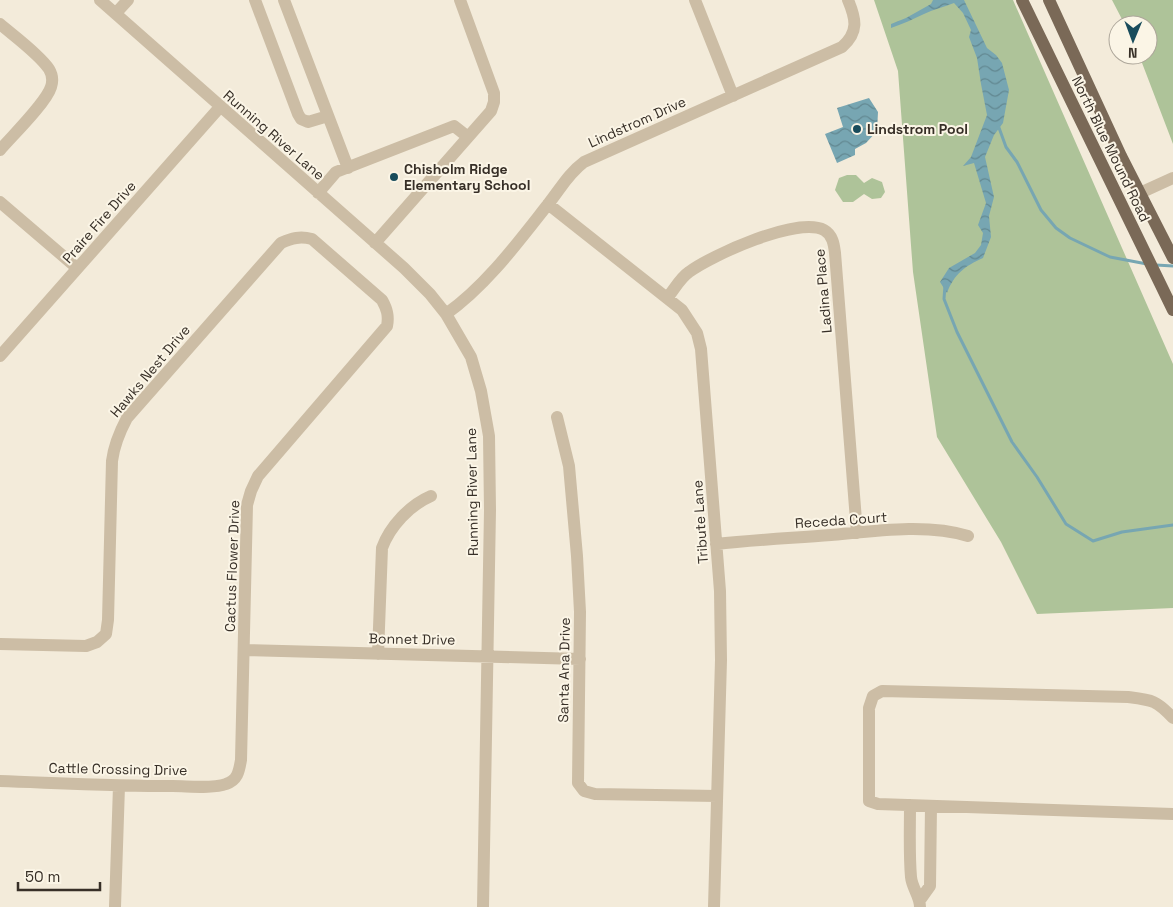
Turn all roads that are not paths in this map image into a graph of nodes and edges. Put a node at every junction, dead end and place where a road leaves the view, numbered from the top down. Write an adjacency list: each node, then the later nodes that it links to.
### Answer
1 (100, 0): 10 (street, Running River Lane)
2 (128, 0): 10 (street)
3 (254, 0): 14 (street)
4 (284, 0): 14 (street)
5 (460, 0): 15 (street)
6 (695, 0): 12 (street)
7 (848, 0): 12 (street, Lindstrom Drive)
8 (1022, 0): 28 (main road, North Blue Mound Road)
9 (1048, 0): 20 (main road, North Blue Mound Road)
10 (116, 13): 13 (street, Running River Lane)
11 (0, 24): 16 (street)
12 (733, 96): 22 (street, Lindstrom Drive)
13 (220, 107): 19 (street, Running River Lane); 25 (street, Praire Fire Drive)
14 (328, 116): 17 (street)
15 (468, 137): 17 (street); 23 (street)
16 (0, 150)
17 (348, 168): 19 (street)
18 (1173, 178): 20 (street)
19 (318, 193): 23 (street, Running River Lane)
20 (1140, 193): 24 (main road, North Blue Mound Road)
21 (0, 202): 25 (street)
22 (548, 204): 27 (street, Tribute Lane); 29 (street, Lindstrom Drive)
23 (375, 244): 29 (street, Running River Lane)
24 (1173, 258)
25 (77, 268): 30 (street, Praire Fire Drive)
26 (347, 269): 36 (street, Hawks Nest Drive); 37 (street, Cactus Flower Drive)
27 (667, 298): 33 (street, Ladina Place); 35 (street, Tribute Lane)
28 (1173, 310)
29 (446, 314): 39 (street, Running River Lane)
30 (0, 356)
31 (557, 417): 40 (street, Santa Ana Drive)
32 (431, 496): 38 (street)
33 (857, 533): 34 (street, Receda Court); 35 (street, Receda Court)
34 (968, 536)
35 (716, 544): 45 (street, Tribute Lane)
36 (0, 644)
37 (244, 650): 38 (street, Bonnet Drive); 42 (street, Cactus Flower Drive)
38 (378, 654): 39 (street, Bonnet Drive)
39 (486, 656): 40 (street, Bonnet Drive); 51 (street, Running River Lane)
40 (580, 658): 45 (street, Santa Ana Drive)
41 (1173, 718): 46 (street)
42 (234, 780): 44 (street, Cattle Crossing Drive)
43 (0, 781): 44 (street, Cattle Crossing Drive)
44 (119, 786): 50 (street)
45 (717, 796): 52 (street, Tribute Lane)
46 (910, 805): 47 (street); 49 (street)
47 (931, 806): 48 (street); 49 (street)
48 (1173, 814)
49 (920, 904)
50 (115, 907)
51 (483, 907)
52 (714, 907)

